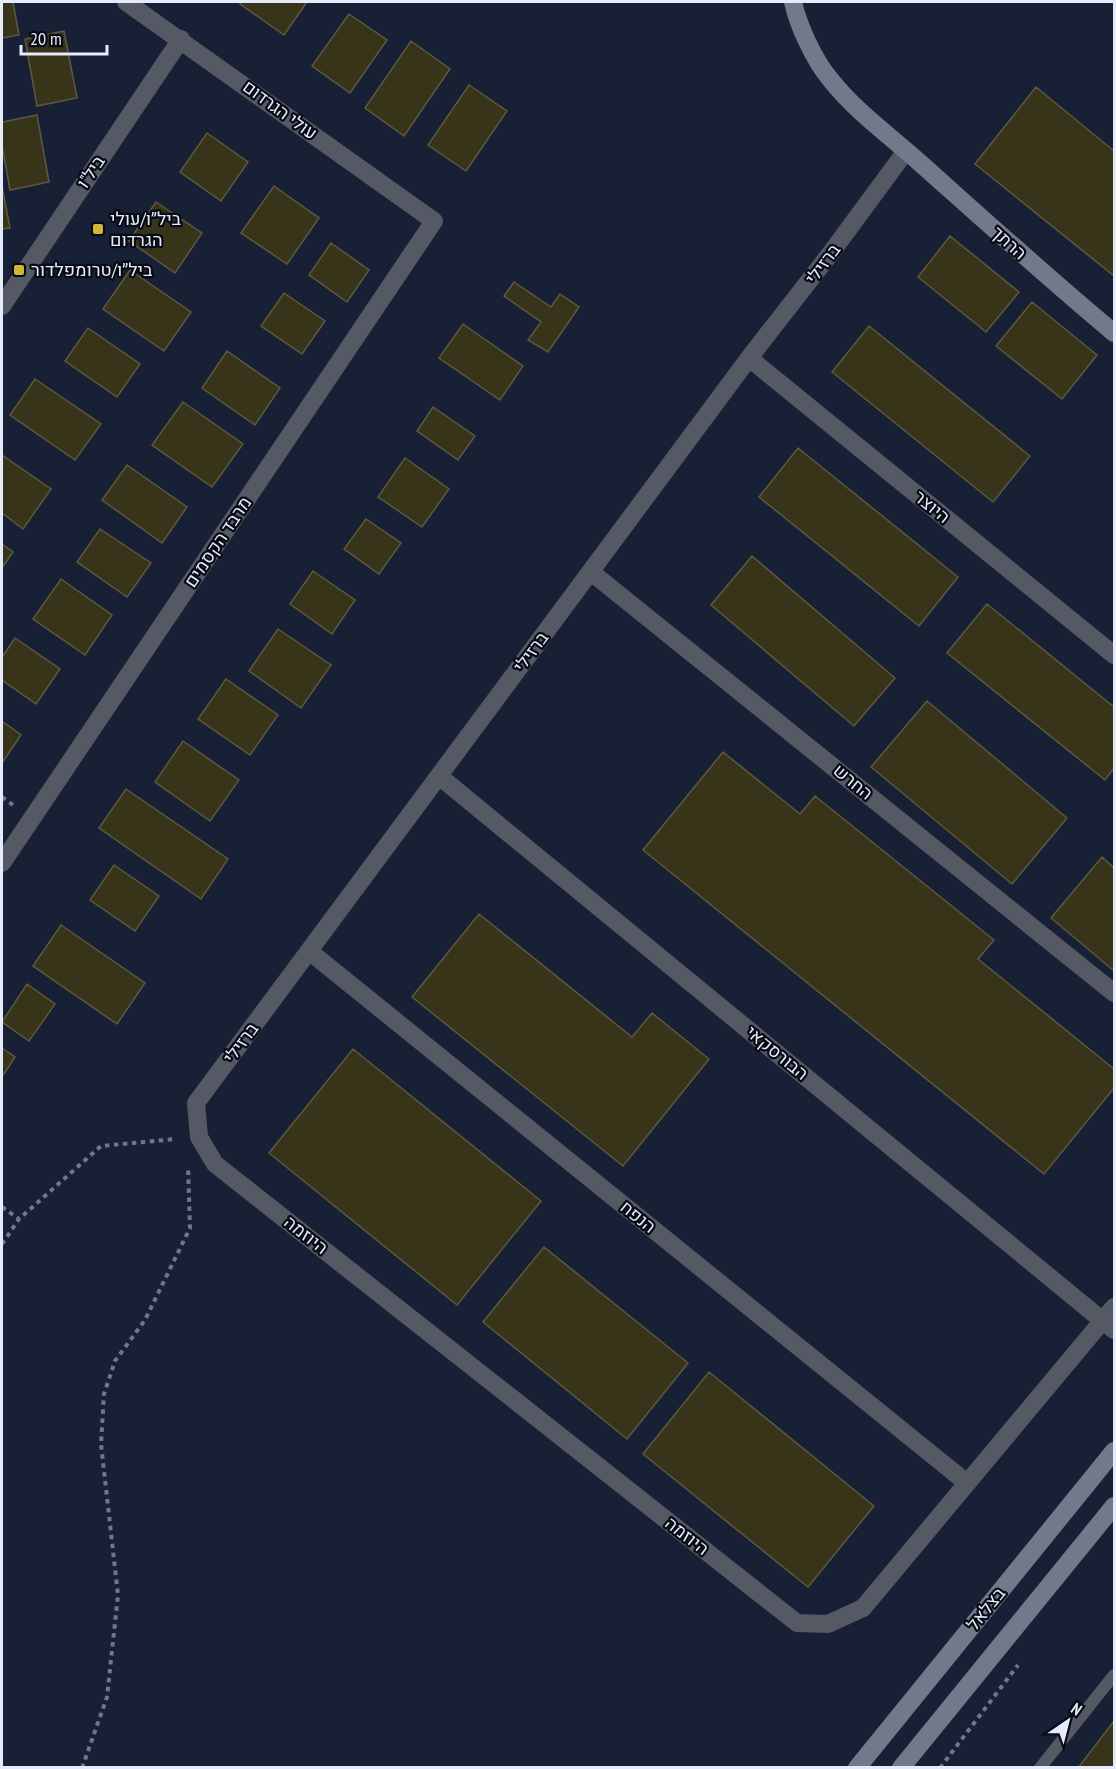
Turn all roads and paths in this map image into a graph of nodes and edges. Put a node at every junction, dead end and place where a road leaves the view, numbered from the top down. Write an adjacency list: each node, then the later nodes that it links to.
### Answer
1 (126, 2): 3 (street, עולי הגרדום)
2 (793, 2): 4 (street, הרתך)
3 (181, 39): 5 (street, עולי הגרדום); 6 (street, ביל"ו)
4 (906, 151): 7 (street, הרתך); 8 (street, ברזילי)
5 (434, 221): 12 (street, מרבד הקסמים)
6 (2, 306)
7 (1114, 333)
8 (749, 358): 9 (street, ברזילי); 10 (street, היוצר)
9 (591, 572): 11 (street, ברזילי); 14 (street, החרש)
10 (1114, 655)
11 (439, 776): 13 (street, ברזילי); 20 (street, הבורסקאי)
12 (2, 863)
13 (309, 951): 15 (street, ברזילי); 22 (street, הנפח)
14 (1114, 993)
15 (193, 1138): 16 (street, ברזילי); 18 (path); 25 (path)
16 (215, 1164): 22 (street, היוזמה)
17 (2, 1207): 18 (path)
18 (19, 1219): 19 (path)
19 (2, 1244)
20 (1111, 1319): 22 (street, היוזמה)
21 (1114, 1451): 26 (street, בצלאל)
22 (967, 1483)
23 (1114, 1506): 27 (street, בצלאל)
24 (1114, 1675): 28 (lane)
25 (82, 1767)
26 (857, 1767)
27 (901, 1767)
28 (1040, 1767)

